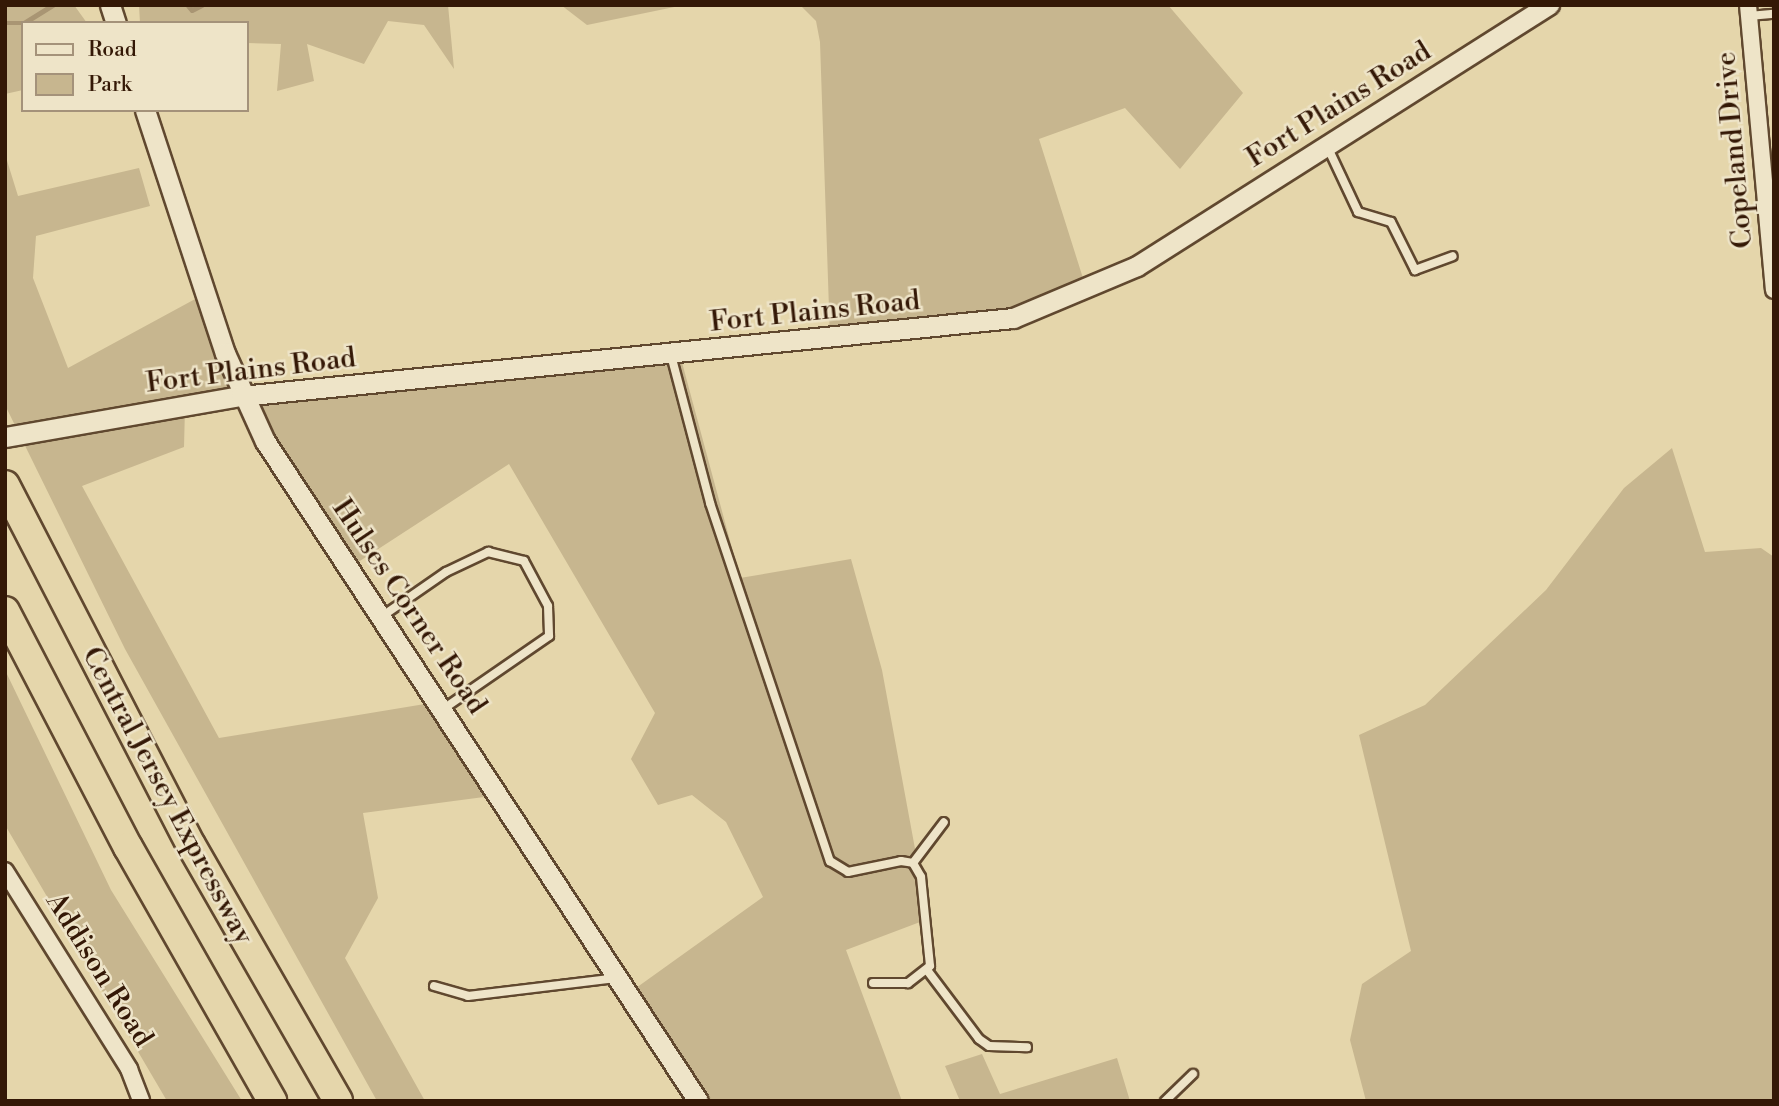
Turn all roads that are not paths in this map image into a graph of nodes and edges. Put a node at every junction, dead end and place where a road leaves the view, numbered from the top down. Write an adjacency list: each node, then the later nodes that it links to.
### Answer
1 (1549, 5): 5 (street, Fort Plains Road)
2 (1749, 11): 3 (lane); 6 (street, Copeland Drive)
3 (1774, 14)
4 (146, 112): 10 (street, Hulses Corner Road)
5 (1327, 146): 7 (lane); 9 (street, Fort Plains Road)
6 (1768, 165): 8 (street, Copeland Drive)
7 (1453, 256)
8 (1774, 290)
9 (671, 355): 10 (street, Fort Plains Road); 17 (lane)
10 (241, 396): 11 (street, Fort Plains Road); 14 (street, Hulses Corner Road)
11 (12, 435)
12 (5, 485): 27 (highway, Central Jersey Expressway)
13 (5, 611): 26 (highway, Central Jersey Expressway)
14 (381, 617): 15 (street, Hulses Corner Road); 15 (lane)
15 (443, 709): 20 (street, Hulses Corner Road)
16 (944, 822): 17 (lane)
17 (914, 863): 19 (lane)
18 (5, 871): 25 (street, Addison Road)
19 (927, 970): 21 (lane); 23 (lane)
20 (619, 977): 22 (lane); 28 (street, Hulses Corner Road)
21 (873, 984)
22 (434, 986)
23 (1027, 1047)
24 (1193, 1074): 29 (lane)
25 (141, 1101)
26 (272, 1101)
27 (338, 1101)
28 (698, 1101)
29 (1165, 1101)

